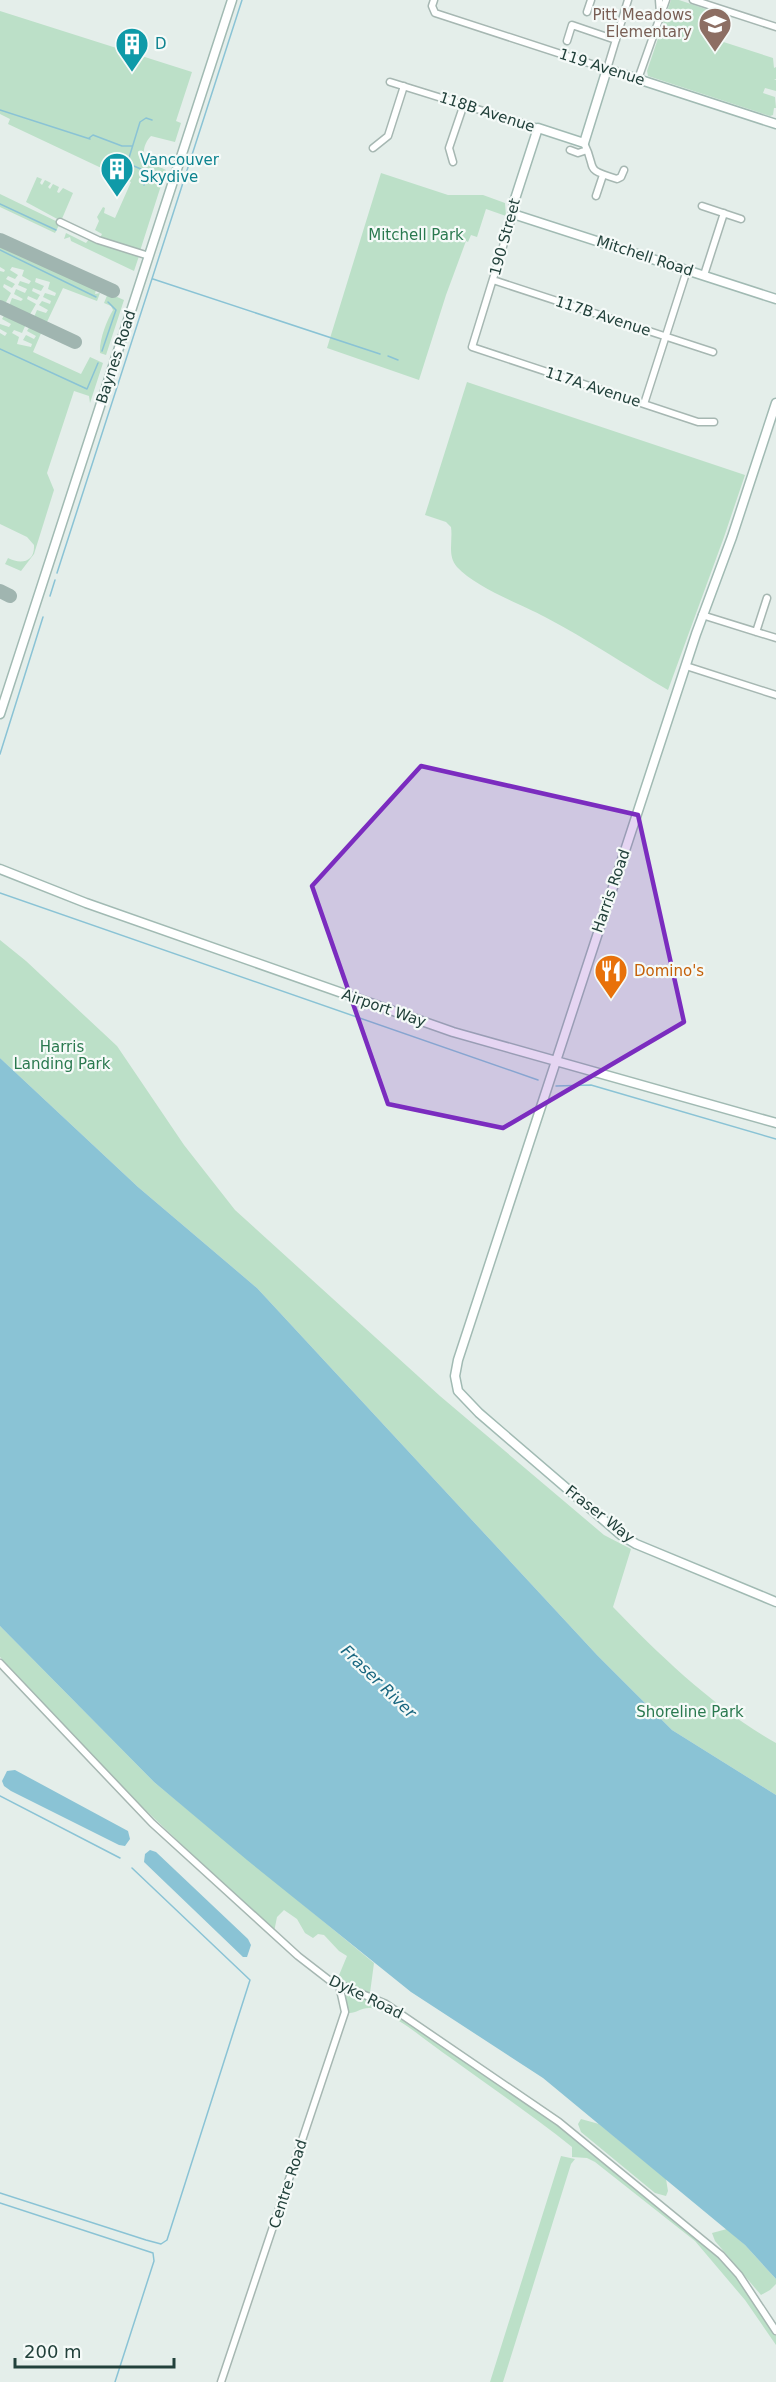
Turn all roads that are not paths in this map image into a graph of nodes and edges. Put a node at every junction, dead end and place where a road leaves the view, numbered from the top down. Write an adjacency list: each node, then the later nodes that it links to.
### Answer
1 (231, 0): 32 (street, Baynes Road)
2 (591, 0): 8 (street)
3 (628, 0): 11 (street)
4 (659, 0): 9 (street)
5 (666, 0): 9 (street)
6 (693, 0): 10 (street)
7 (433, 3): 13 (street, 119 Avenue)
8 (587, 12)
9 (660, 13): 14 (street)
10 (776, 27)
11 (616, 40): 12 (street); 13 (street)
12 (567, 41)
13 (607, 69): 14 (street, 119 Avenue); 20 (street)
14 (638, 79): 18 (street, 119 Avenue)
15 (390, 82): 16 (street, 118B Avenue)
16 (404, 86): 17 (street, 118B Avenue); 21 (street)
17 (464, 104): 19 (street, 118B Avenue); 23 (street)
18 (776, 124)
19 (538, 128): 20 (street, 118B Avenue); 29 (street, 190 Street)
20 (585, 147): 22 (street); 25 (street)
21 (373, 148)
22 (570, 150)
23 (453, 162)
24 (624, 170): 25 (street)
25 (603, 175): 26 (street)
26 (596, 196)
27 (702, 206): 28 (street)
28 (724, 213): 30 (street); 34 (street)
29 (513, 214): 33 (street, Mitchell Road); 35 (street, 190 Street)
30 (741, 219)
31 (60, 222): 32 (street)
32 (149, 256): 49 (street, Baynes Road)
33 (687, 270): 34 (street, Mitchell Road); 37 (street)
34 (704, 275): 36 (street, Mitchell Road)
35 (493, 280): 37 (street, 117B Avenue); 38 (street, 190 Street)
36 (776, 299)
37 (665, 336): 39 (street, 117B Avenue); 41 (street)
38 (472, 347): 41 (street, 117A Avenue)
39 (713, 352)
40 (776, 403): 44 (street, Harris Road)
41 (644, 404): 42 (street, 117A Avenue)
42 (714, 422)
43 (767, 598): 45 (street)
44 (702, 615): 45 (street); 47 (street, Harris Road)
45 (756, 632): 46 (street)
46 (776, 638)
47 (686, 666): 48 (street); 51 (street, Harris Road)
48 (776, 695)
49 (0, 714)
50 (0, 869): 51 (street, Airport Way)
51 (555, 1059): 52 (street, Airport Way); 53 (street, Harris Road)
52 (776, 1123)
53 (455, 1381): 54 (street, Fraser Way)
54 (776, 1602)
55 (0, 1663): 56 (street, Dyke Road)
56 (339, 1985): 57 (street, Dyke Road); 58 (street, Centre Road)
57 (776, 2331)
58 (221, 2382)

